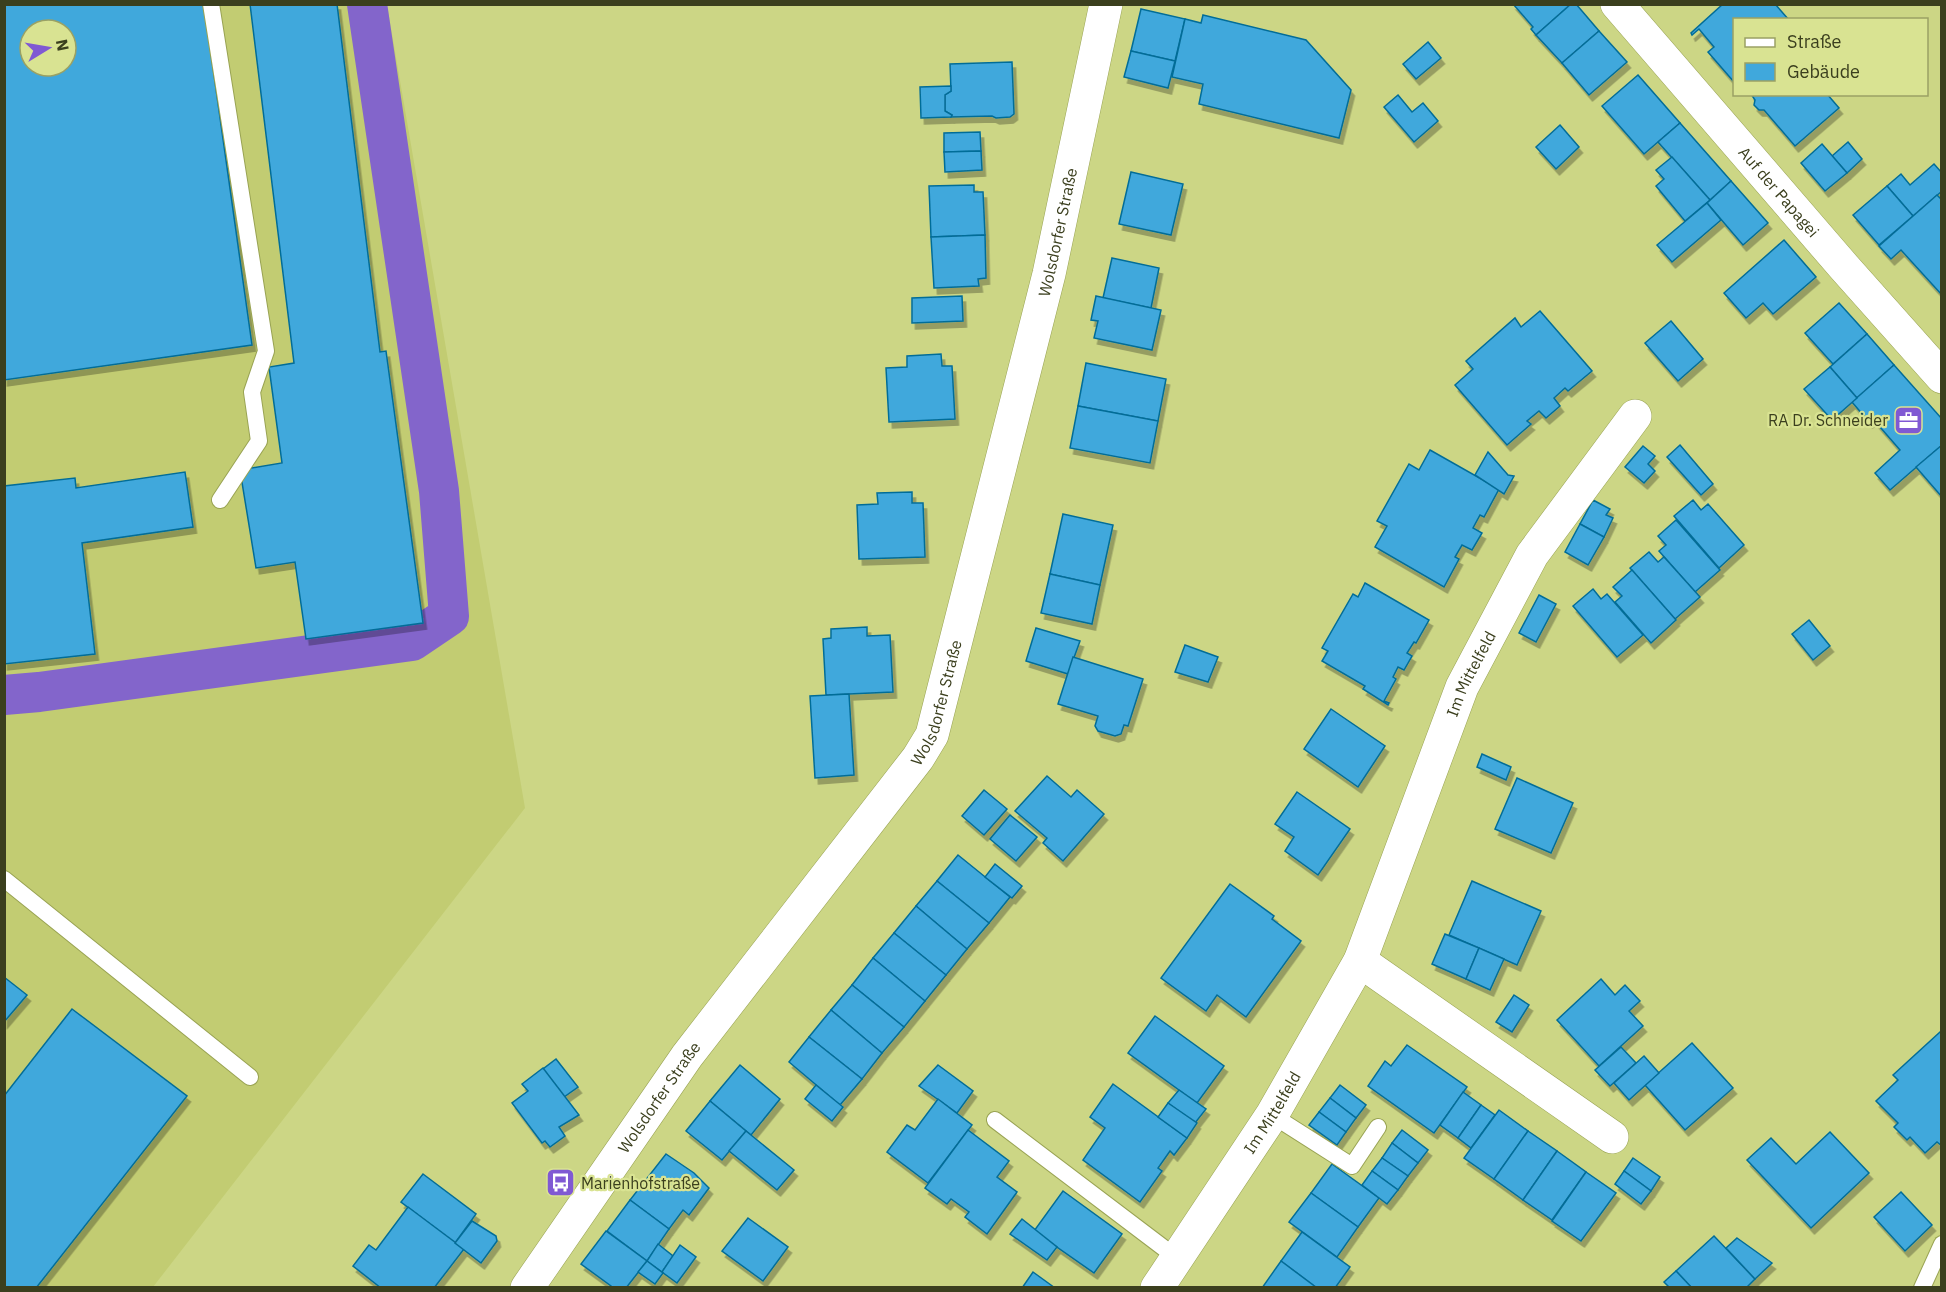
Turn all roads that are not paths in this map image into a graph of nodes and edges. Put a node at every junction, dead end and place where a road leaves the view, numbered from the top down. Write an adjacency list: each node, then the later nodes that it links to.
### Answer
1 (211, 4): 6 (lane)
2 (1106, 4): 16 (street, Wolsdorfer Straße)
3 (1617, 4): 4 (street, Auf der Papagei)
4 (1941, 377)
5 (1635, 416): 8 (street, Im Mittelfeld)
6 (220, 500)
7 (4, 879): 9 (lane)
8 (1360, 961): 10 (street, Im Mittelfeld); 13 (street)
9 (250, 1077)
10 (1272, 1115): 12 (lane); 15 (street, Im Mittelfeld)
11 (995, 1120): 15 (lane)
12 (1378, 1127)
13 (1612, 1137)
14 (1941, 1244): 18 (lane)
15 (1177, 1258): 17 (street, Im Mittelfeld)
16 (527, 1287)
17 (1157, 1287)
18 (1922, 1287)

